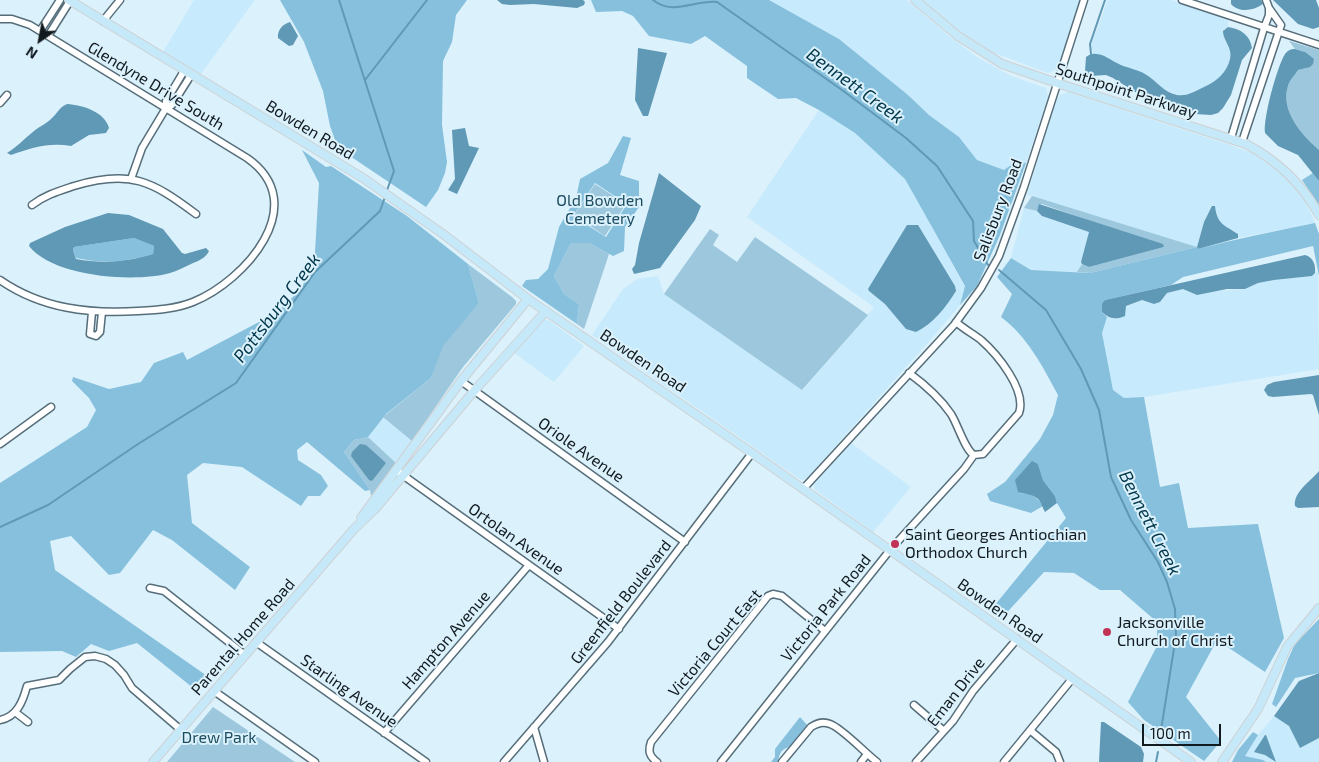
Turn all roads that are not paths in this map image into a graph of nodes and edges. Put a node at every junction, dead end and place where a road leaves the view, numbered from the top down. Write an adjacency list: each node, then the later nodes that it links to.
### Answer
1 (60, 0): 12 (street)
2 (69, 0): 10 (main road, Bowden Road); 14 (street)
3 (120, 0): 10 (street)
4 (915, 0): 17 (main road, Southpoint Parkway)
5 (1084, 0): 17 (street, Salisbury Road)
6 (1182, 0): 11 (street)
7 (1266, 0): 8 (street)
8 (1269, 8): 11 (street); 13 (street)
9 (0, 19): 12 (street, Glendyne Drive South)
10 (103, 21): 16 (main road, Bowden Road)
11 (1264, 28): 13 (street); 21 (street)
12 (40, 31): 14 (street, Glendyne Drive South)
13 (1279, 33): 15 (street); 22 (street)
14 (48, 36): 20 (street, Glendyne Drive South)
15 (1319, 45)
16 (188, 73): 20 (street); 28 (main road, Bowden Road)
17 (1057, 83): 21 (main road, Southpoint Parkway); 32 (street, Salisbury Road)
18 (7, 95): 19 (street)
19 (0, 102)
20 (166, 108): 23 (street); 31 (street, Glendyne Drive South)
21 (1231, 138): 22 (main road, Southpoint Parkway)
22 (1242, 142): 26 (main road, Southpoint Parkway)
23 (132, 179): 24 (street); 25 (street)
24 (32, 205)
25 (196, 214)
26 (1319, 215)
27 (0, 280): 30 (street)
28 (528, 299): 29 (main road, Bowden Road); 34 (main road, Parental Home Road)
29 (546, 311): 35 (main road, Parental Home Road); 39 (main road, Bowden Road)
30 (92, 312): 31 (street); 31 (street)
31 (102, 312)
32 (956, 322): 33 (street, Salisbury Road); 40 (street, Victoria Park Road)
33 (909, 373): 40 (street); 43 (street, Salisbury Road)
34 (461, 381): 35 (street, Oriole Avenue); 38 (main road, Parental Home Road)
35 (474, 391): 41 (main road, Parental Home Road); 44 (street, Oriole Avenue)
36 (52, 407): 37 (street)
37 (0, 444)
38 (410, 452): 41 (street); 42 (main road, Parental Home Road)
39 (752, 453): 43 (main road, Bowden Road); 44 (street, Greenfield Boulevard)
40 (974, 456): 45 (street, Victoria Park Road)
41 (417, 458): 42 (main road, Parental Home Road)
42 (400, 473): 46 (street, Ortolan Avenue); 52 (main road, Parental Home Road)
43 (803, 489): 45 (main road, Bowden Road)
44 (685, 542): 49 (street, Greenfield Boulevard)
45 (890, 550): 50 (street, Victoria Park Road); 51 (main road, Bowden Road)
46 (529, 565): 49 (street, Ortolan Avenue); 64 (street, Hampton Avenue)
47 (150, 588): 53 (street)
48 (1319, 608): 80 (main road)
49 (619, 629): 60 (street, Greenfield Boulevard)
50 (825, 631): 71 (street, Victoria Court East); 72 (street, Victoria Park Road)
51 (1017, 639): 54 (main road, Bowden Road); 62 (street, Eman Drive)
52 (256, 642): 53 (main road, Parental Home Road); 64 (street, Starling Avenue)
53 (245, 655): 55 (main road, Parental Home Road)
54 (1072, 679): 63 (street); 79 (main road, Bowden Road)
55 (214, 691): 61 (main road, Parental Home Road); 67 (street)
56 (914, 705): 62 (street)
57 (15, 712): 58 (street); 59 (street); 61 (street)
58 (0, 720)
59 (28, 722)
60 (534, 727): 69 (street, Greenfield Boulevard); 70 (street)
61 (181, 730): 66 (main road, Parental Home Road)
62 (944, 731): 76 (street, Eman Drive)
63 (1031, 731): 77 (street); 78 (street)
64 (384, 733): 68 (street, Starling Avenue)
65 (867, 754): 73 (street); 74 (street); 75 (street)
66 (154, 762)
67 (315, 762)
68 (426, 762)
69 (504, 762)
70 (544, 762)
71 (657, 762)
72 (721, 762)
73 (782, 762)
74 (861, 762)
75 (877, 762)
76 (916, 762)
77 (1004, 762)
78 (1060, 762)
79 (1191, 762)
80 (1222, 762)

